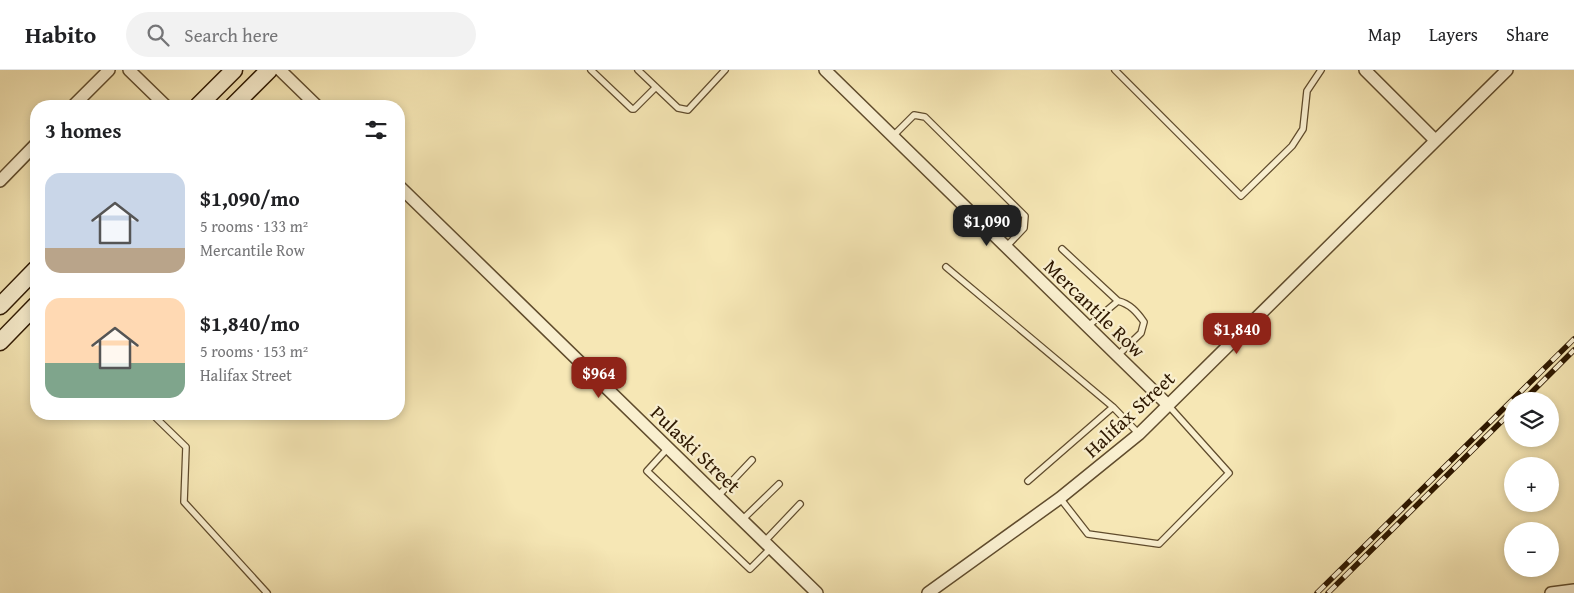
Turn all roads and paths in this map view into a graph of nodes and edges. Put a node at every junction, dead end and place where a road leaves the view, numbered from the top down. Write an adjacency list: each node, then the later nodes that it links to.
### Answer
1 (109, 70): 15 (street)
2 (129, 70): 16 (street)
3 (234, 70): 17 (main road)
4 (269, 70): 18 (main road)
5 (280, 70): 19 (street)
6 (591, 70): 14 (lane)
7 (638, 70): 14 (lane)
8 (725, 70): 14 (lane)
9 (825, 70): 20 (street, Mercantile Row)
10 (1115, 70): 13 (lane)
11 (1365, 70): 21 (street)
12 (1507, 70): 21 (street, Halifax Street)
13 (1319, 71)
14 (656, 87)
15 (79, 100)
16 (160, 100)
17 (204, 100)
18 (239, 100)
19 (311, 100)
20 (893, 136): 25 (street, Mercantile Row); 25 (lane)
21 (1436, 140): 35 (street, Halifax Street)
22 (30, 150): 23 (street)
23 (0, 181)
24 (405, 192): 39 (street, Pulaski Street)
25 (1006, 247): 32 (street, Mercantile Row)
26 (1062, 249): 29 (lane)
27 (946, 266): 36 (lane)
28 (30, 275): 30 (main road)
29 (1118, 301): 32 (lane); 34 (lane)
30 (0, 306)
31 (30, 310): 33 (main road)
32 (1087, 327): 34 (street, Mercantile Row)
33 (2, 336)
34 (1117, 356): 35 (street, Mercantile Row)
35 (1168, 405): 38 (street, Halifax Street); 44 (lane)
36 (1113, 407): 38 (lane); 41 (lane)
37 (158, 420): 49 (lane)
38 (1139, 434): 44 (street, Halifax Street)
39 (668, 448): 43 (street, Pulaski Street); 47 (lane)
40 (752, 460): 43 (lane)
41 (1028, 481)
42 (779, 484): 46 (lane)
43 (718, 496): 46 (street, Pulaski Street)
44 (1060, 498): 51 (street, Halifax Street)
45 (800, 504): 47 (lane)
46 (742, 520): 47 (street, Pulaski Street)
47 (767, 545): 50 (street, Pulaski Street)
48 (1574, 590): 52 (street)
49 (267, 593)
50 (817, 593)
51 (928, 593)
52 (1551, 593)

